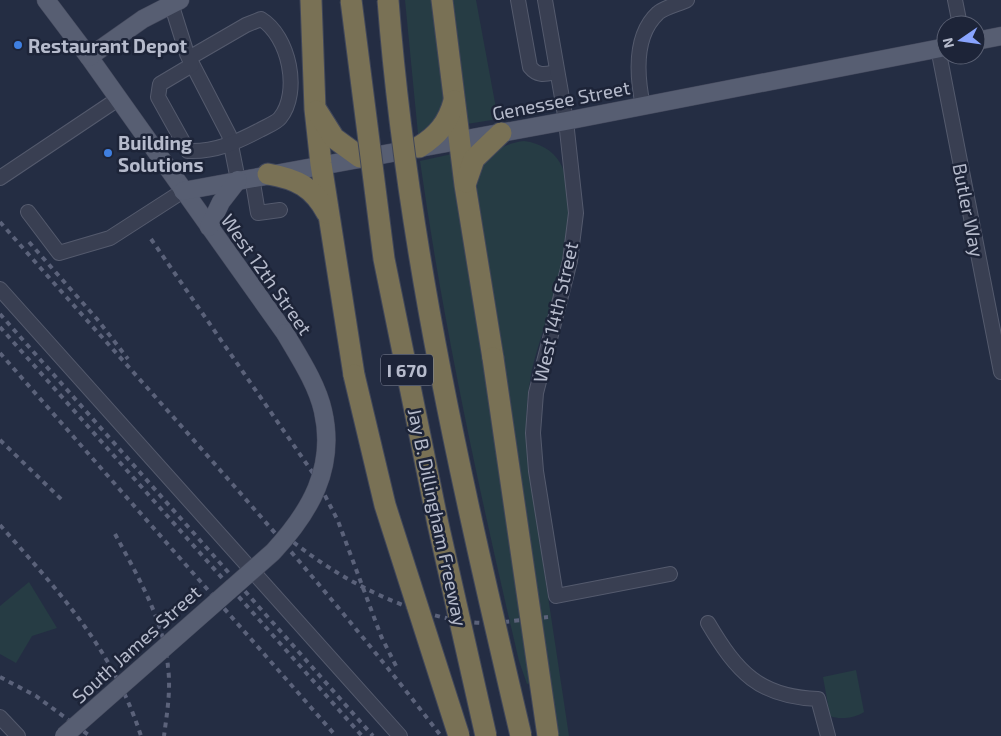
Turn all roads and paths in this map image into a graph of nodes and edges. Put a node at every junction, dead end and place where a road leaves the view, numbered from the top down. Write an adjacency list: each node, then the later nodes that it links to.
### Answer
1 (46, 0): 15 (main road, West 12th Street)
2 (311, 0): 22 (highway)
3 (351, 0): 48 (highway, Jay B. Dillingham Freeway / I 670, bridge)
4 (388, 0): 49 (highway, Jay B. Dillingham Freeway / I 670, bridge)
5 (518, 0): 18 (street)
6 (545, 0): 18 (street, West 14th Street)
7 (687, 0): 21 (street)
8 (955, 0): 11 (street)
9 (174, 1): 15 (main road); 16 (street)
10 (441, 2): 19 (highway)
11 (958, 15)
12 (1001, 36): 13 (main road)
13 (986, 39)
14 (936, 49): 21 (main road, Genessee Street)
15 (89, 57): 20 (main road, West 12th Street)
16 (191, 62): 26 (street); 26 (street); 26 (street)
17 (945, 65): 39 (street, Butler Way)
18 (557, 72): 23 (street, West 14th Street)
19 (455, 98): 25 (highway); 27 (highway)
20 (118, 99): 31 (street); 33 (main road, West 12th Street)
21 (643, 106): 23 (main road, Genessee Street)
22 (315, 108): 28 (highway); 29 (highway)
23 (566, 121): 24 (main road, Genessee Street); 40 (street, West 14th Street)
24 (501, 133): 25 (main road, Genessee Street); 32 (highway)
25 (461, 140): 27 (main road, Genessee Street); 32 (highway)
26 (231, 145): 30 (street)
27 (419, 147): 28 (main road, Genessee Street)
28 (360, 157): 29 (main road, Genessee Street)
29 (321, 164): 30 (main road, Genessee Street); 36 (highway)
30 (253, 177): 33 (main road, Genessee Street); 34 (street); 36 (highway); 37 (main road)
31 (0, 178)
32 (465, 185): 50 (highway, bridge)
33 (183, 191): 35 (street); 37 (main road, West 12th Street)
34 (280, 210)
35 (28, 212)
36 (329, 217): 47 (highway, bridge)
37 (209, 227): 41 (main road, West 12th Street, bridge)
38 (0, 289): 46 (street)
39 (1001, 372)
40 (670, 574)
41 (236, 584): 45 (main road, South James Street, bridge)
42 (708, 624): 51 (street)
43 (0, 717): 44 (street)
44 (18, 736)
45 (64, 736)
46 (400, 736)
47 (459, 736)
48 (486, 736)
49 (521, 736)
50 (548, 736)
51 (828, 736)

